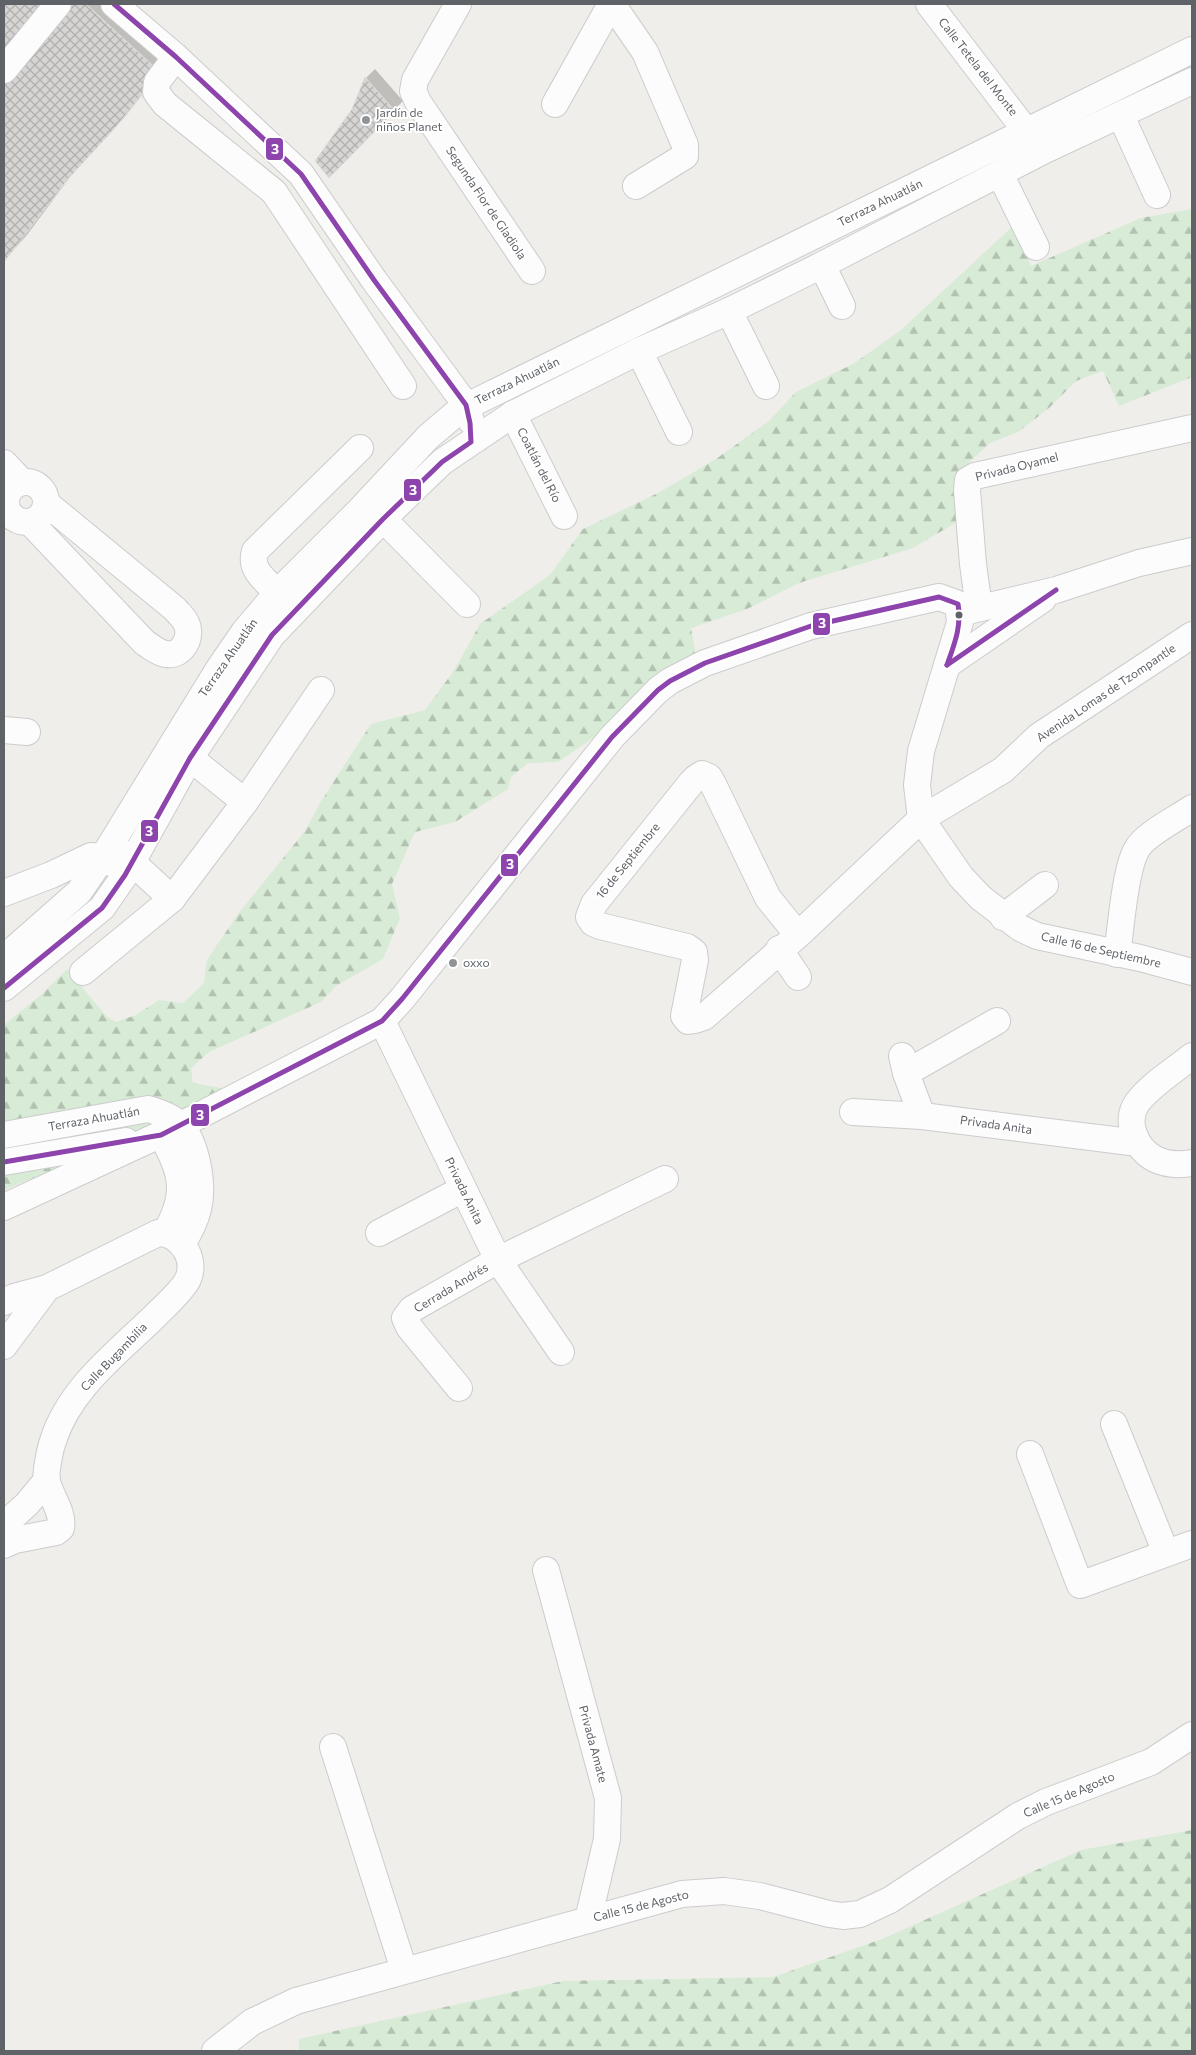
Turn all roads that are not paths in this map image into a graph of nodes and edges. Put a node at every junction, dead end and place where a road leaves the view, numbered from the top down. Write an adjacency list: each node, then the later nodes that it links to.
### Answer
1 (58, 4): 8 (street)
2 (114, 4): 7 (street)
3 (458, 4): 18 (street, Segunda Flor de Gladiola)
4 (612, 4): 10 (street); 14 (street)
5 (929, 4): 12 (street, Calle Tetela del Monte)
6 (1192, 50): 12 (street, Terraza Ahuatlán)
7 (176, 57): 22 (street); 24 (street)
8 (4, 70)
9 (1192, 81): 11 (street, Terraza Ahuatlán)
10 (555, 104)
11 (1121, 116): 13 (street, Terraza Ahuatlán); 15 (street)
12 (1026, 131): 24 (street, Terraza Ahuatlán)
13 (1000, 174): 16 (street); 17 (street, Terraza Ahuatlán)
14 (636, 186)
15 (1157, 195)
16 (1036, 248)
17 (822, 265): 19 (street); 20 (street, Terraza Ahuatlán)
18 (532, 271)
19 (842, 306)
20 (729, 311): 21 (street, Terraza Ahuatlán); 23 (street)
21 (639, 351): 25 (street, Terraza Ahuatlán); 27 (street)
22 (403, 386)
23 (766, 386)
24 (466, 405): 28 (street, Terraza Ahuatlán); 29 (street)
25 (513, 414): 29 (street, Terraza Ahuatlán); 35 (street, Coatlán del Río)
26 (1192, 428): 41 (street, Privada Oyamel)
27 (679, 432)
28 (428, 437): 31 (street); 39 (street, Terraza Ahuatlán)
29 (471, 442): 31 (street, Terraza Ahuatlán)
30 (360, 448): 39 (street)
31 (442, 462): 36 (street, Terraza Ahuatlán)
32 (4, 463): 33 (street)
33 (11, 492): 34 (street); 34 (street)
34 (38, 513): 43 (street); 43 (street)
35 (564, 516)
36 (383, 519): 40 (street); 47 (street, Terraza Ahuatlán)
37 (1192, 551): 38 (street)
38 (1056, 590): 41 (street); 44 (street)
39 (277, 593): 45 (street, Terraza Ahuatlán)
40 (467, 604)
41 (966, 608): 44 (street, Calle 16 de Septiembre); 65 (street)
42 (1192, 635): 50 (street, Avenida Lomas de Tzompantle)
43 (182, 648): 45 (street)
44 (947, 665): 50 (street, Calle 16 de Septiembre)
45 (215, 674): 51 (street, Terraza Ahuatlán)
46 (321, 690): 48 (street)
47 (190, 758): 48 (street); 52 (street, Terraza Ahuatlán)
48 (245, 802): 55 (street)
49 (1192, 808): 58 (street)
50 (921, 819): 56 (street, Calle 16 de Septiembre); 57 (street, 16 de Septiembre)
51 (107, 850): 52 (street); 54 (street); 59 (street, Terraza Ahuatlán)
52 (128, 868): 55 (street); 63 (street, Terraza Ahuatlán)
53 (1045, 885): 56 (street)
54 (4, 893)
55 (172, 899): 60 (street)
56 (1003, 917): 58 (street, Calle 16 de Septiembre)
57 (789, 942): 57 (street, 16 de Septiembre); 62 (street)
58 (1117, 954): 61 (street, Calle 16 de Septiembre)
59 (4, 958)
60 (83, 972)
61 (1192, 972)
62 (798, 977)
63 (4, 988)
64 (997, 1021): 68 (street)
65 (382, 1022): 69 (street); 75 (street, Privada Anita)
66 (1192, 1056): 71 (street)
67 (853, 1112): 68 (street, Privada Anita)
68 (922, 1116): 71 (street, Privada Anita)
69 (171, 1130): 70 (street, Terraza Ahuatlán); 72 (street); 76 (street); 78 (street)
70 (4, 1135)
71 (1138, 1143): 73 (street)
72 (4, 1162)
73 (1192, 1163)
74 (665, 1179): 79 (street)
75 (463, 1189): 77 (street); 79 (street, Privada Anita)
76 (4, 1207)
77 (379, 1233)
78 (175, 1239): 80 (street); 87 (street, Calle Bugambilia)
79 (498, 1260): 83 (street, Privada Anita); 84 (street, Cerrada Andrés)
80 (47, 1288): 81 (street); 82 (street)
81 (4, 1302)
82 (4, 1346)
83 (561, 1352)
84 (459, 1388)
85 (1114, 1424): 90 (street)
86 (1030, 1454): 90 (street)
87 (47, 1480): 88 (street, Calle Bugambilia); 88 (street, Calle Bugambilia)
88 (7, 1534)
89 (1192, 1544): 90 (street)
90 (1166, 1553)
91 (546, 1570): 94 (street, Privada Amate)
92 (1192, 1735): 94 (street, Calle 15 de Agosto)
93 (333, 1747): 95 (street)
94 (588, 1920): 95 (street, Calle 15 de Agosto)
95 (404, 1970): 96 (street, Calle 15 de Agosto)
96 (215, 2051)

